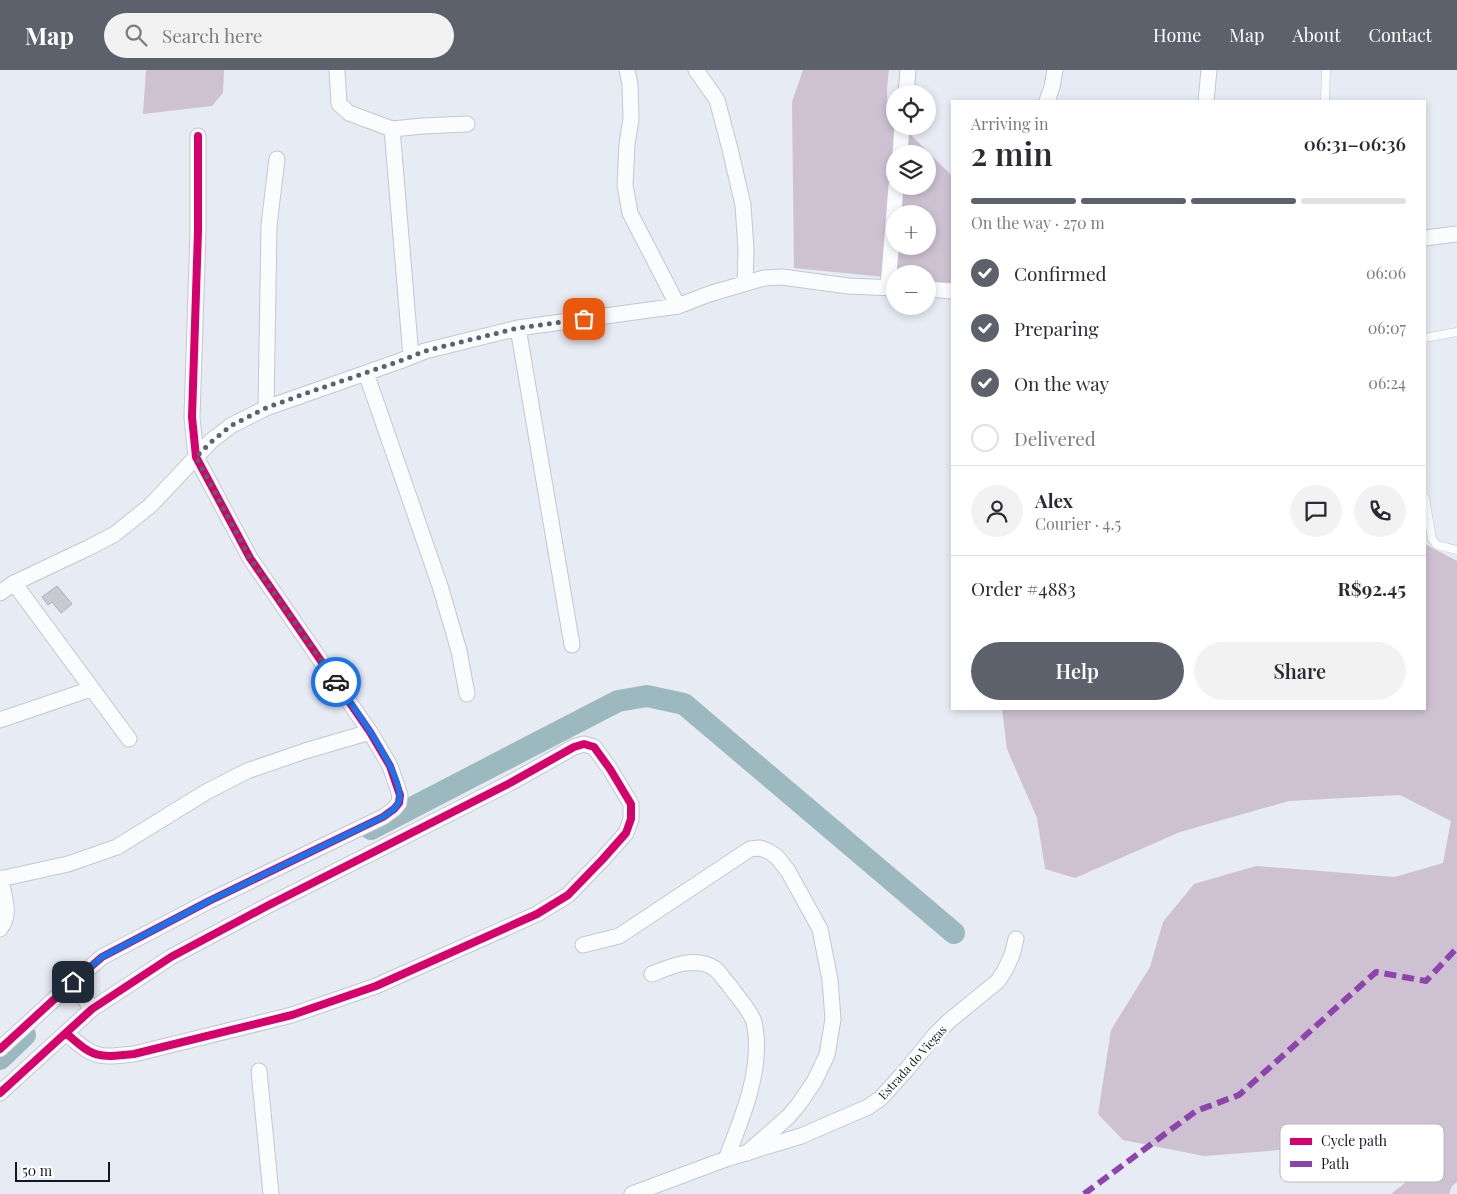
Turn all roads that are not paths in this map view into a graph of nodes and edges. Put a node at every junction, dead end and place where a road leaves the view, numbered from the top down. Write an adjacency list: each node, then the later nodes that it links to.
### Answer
1 (337, 70): 13 (street)
2 (627, 70): 24 (street)
3 (696, 70): 20 (street)
4 (908, 70): 8 (street)
5 (1055, 70): 9 (street)
6 (1209, 70): 10 (street)
7 (1326, 70): 11 (lane)
8 (907, 85)
9 (1047, 100)
10 (1206, 100)
11 (1325, 100)
12 (467, 124): 13 (street)
13 (392, 129): 28 (street)
14 (198, 136): 31 (street)
15 (277, 159): 30 (street)
16 (896, 195): 19 (street)
17 (1457, 234): 18 (street)
18 (1426, 238)
19 (893, 265)
20 (746, 283): 21 (street); 24 (street)
21 (886, 288)
22 (936, 289): 23 (street)
23 (951, 290)
24 (678, 306): 25 (street)
25 (518, 328): 28 (street); 36 (street)
26 (1457, 332): 27 (lane)
27 (1426, 338)
28 (410, 357): 29 (street)
29 (366, 373): 30 (street); 38 (street)
30 (266, 408): 31 (street)
31 (196, 457): 34 (street); 40 (street)
32 (1426, 504): 33 (lane)
33 (1457, 550)
34 (14, 583): 35 (street); 37 (street)
35 (0, 593)
36 (572, 644)
37 (91, 689): 39 (street); 41 (street)
38 (467, 694)
39 (0, 720)
40 (370, 732): 42 (street); 47 (street)
41 (129, 739)
42 (0, 878): 43 (street)
43 (0, 929)
44 (1016, 938): 53 (street, Estrada do Viegas)
45 (583, 945): 53 (street)
46 (652, 974): 54 (street)
47 (73, 982): 48 (street); 50 (street)
48 (92, 1009): 49 (street); 49 (street)
49 (66, 1033): 52 (street)
50 (0, 1049)
51 (259, 1071): 55 (street)
52 (0, 1093)
53 (747, 1153): 54 (street, Estrada do Viegas)
54 (726, 1159): 56 (street, Estrada do Viegas)
55 (271, 1194)
56 (632, 1194)

